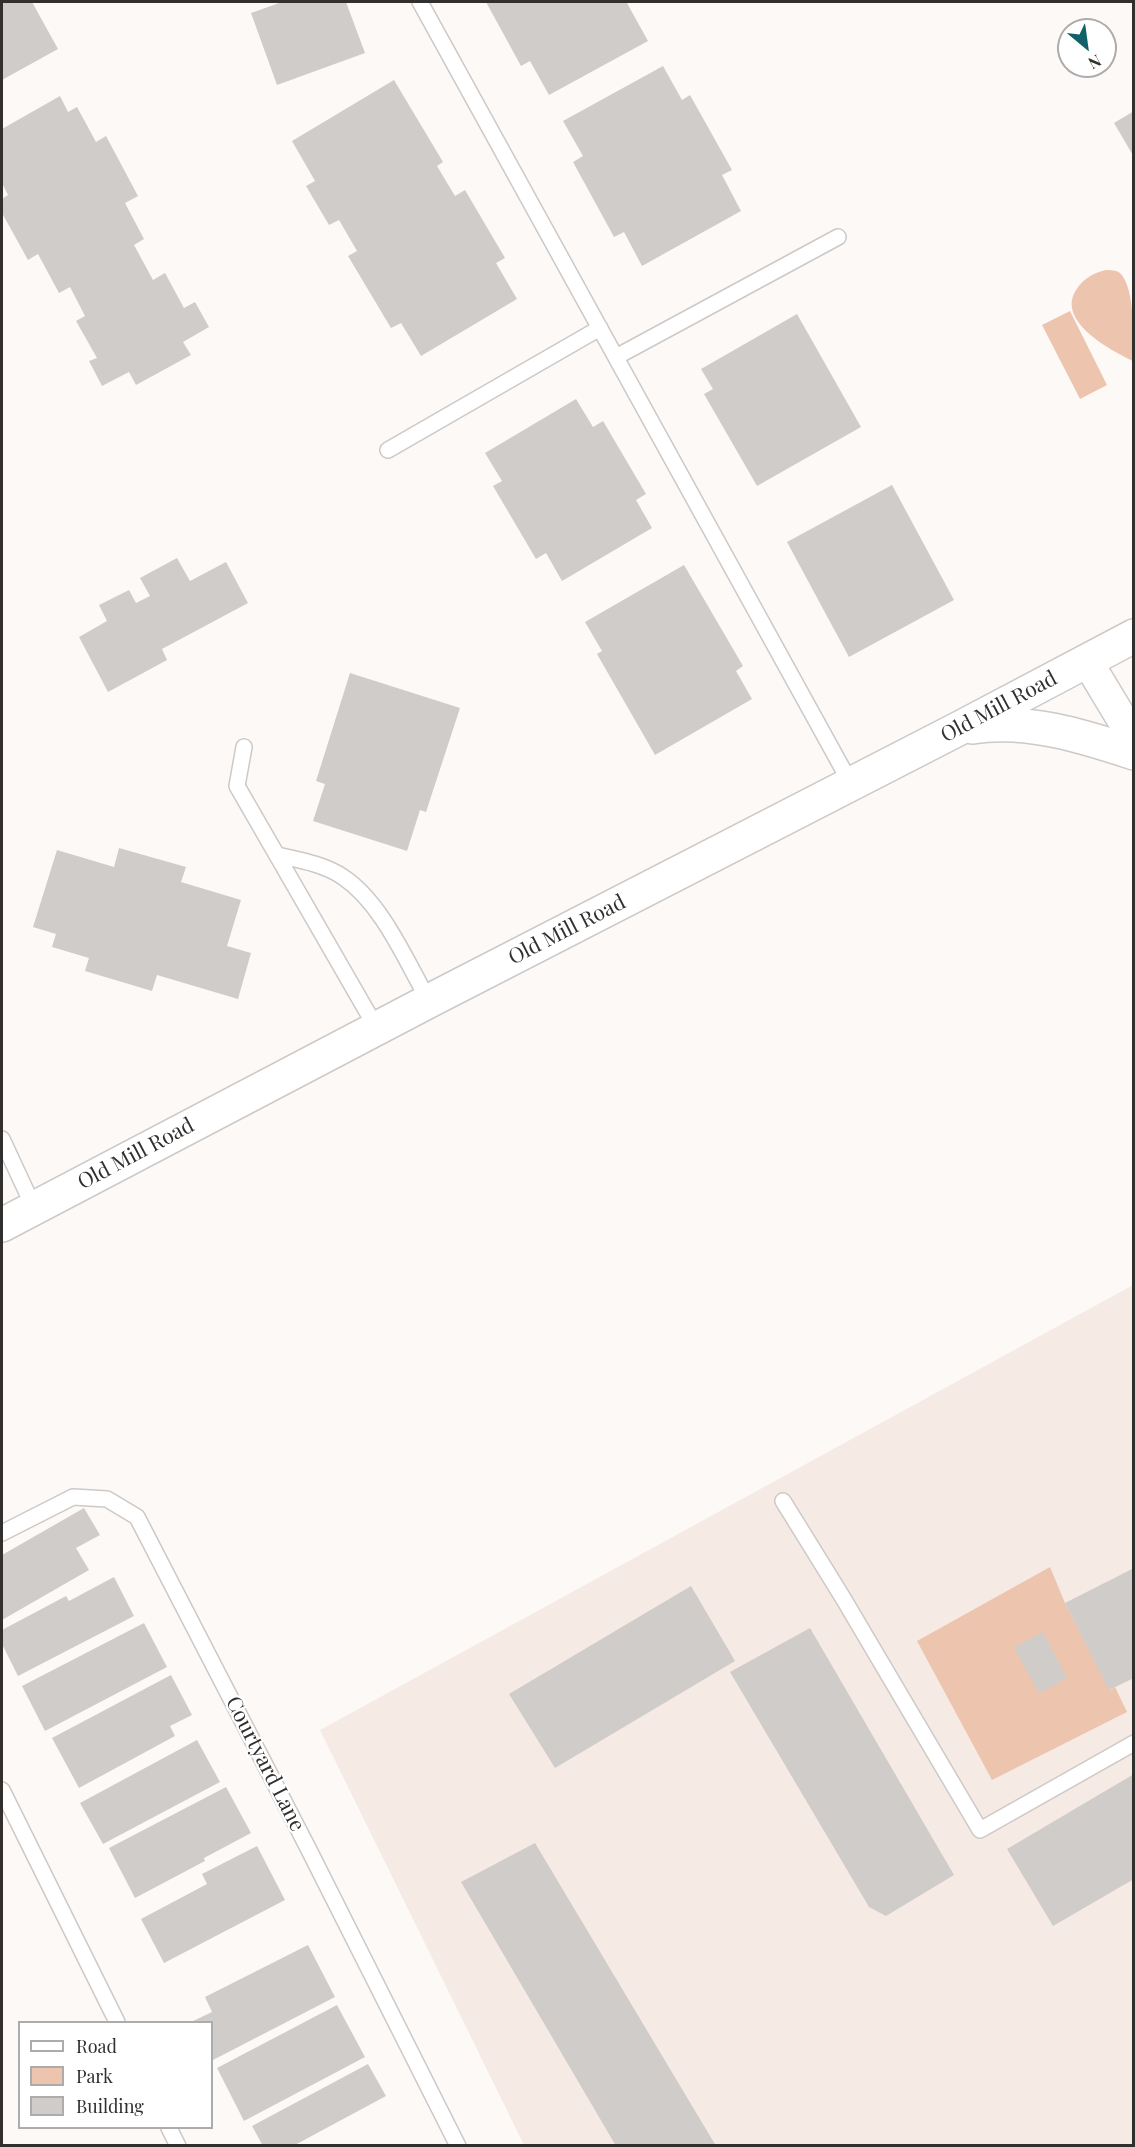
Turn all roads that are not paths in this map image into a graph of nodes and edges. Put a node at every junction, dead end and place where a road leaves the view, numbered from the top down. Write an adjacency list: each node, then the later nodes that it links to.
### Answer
1 (420, 2): 3 (lane)
2 (838, 237): 4 (lane)
3 (600, 328): 4 (lane); 5 (lane)
4 (616, 357): 12 (lane)
5 (388, 450)
6 (1134, 636): 7 (street, Old Mill Road)
7 (1087, 661): 8 (street, Old Mill Road); 9 (street)
8 (958, 729): 11 (street); 12 (street, Old Mill Road)
9 (1134, 740)
10 (244, 747): 13 (lane)
11 (1134, 753)
12 (851, 784): 14 (street, Old Mill Road)
13 (277, 855): 14 (lane); 15 (lane)
14 (429, 1001): 15 (street, Old Mill Road)
15 (377, 1029): 17 (street, Old Mill Road)
16 (2, 1139): 17 (lane)
17 (34, 1208): 18 (street, Old Mill Road)
18 (2, 1225)
19 (783, 1501): 21 (lane)
20 (2, 1533): 26 (lane, Courtyard Lane)
21 (1134, 1743)
22 (2, 1790): 23 (lane)
23 (117, 2021)
24 (170, 2129): 25 (lane)
25 (178, 2145)
26 (458, 2145)

